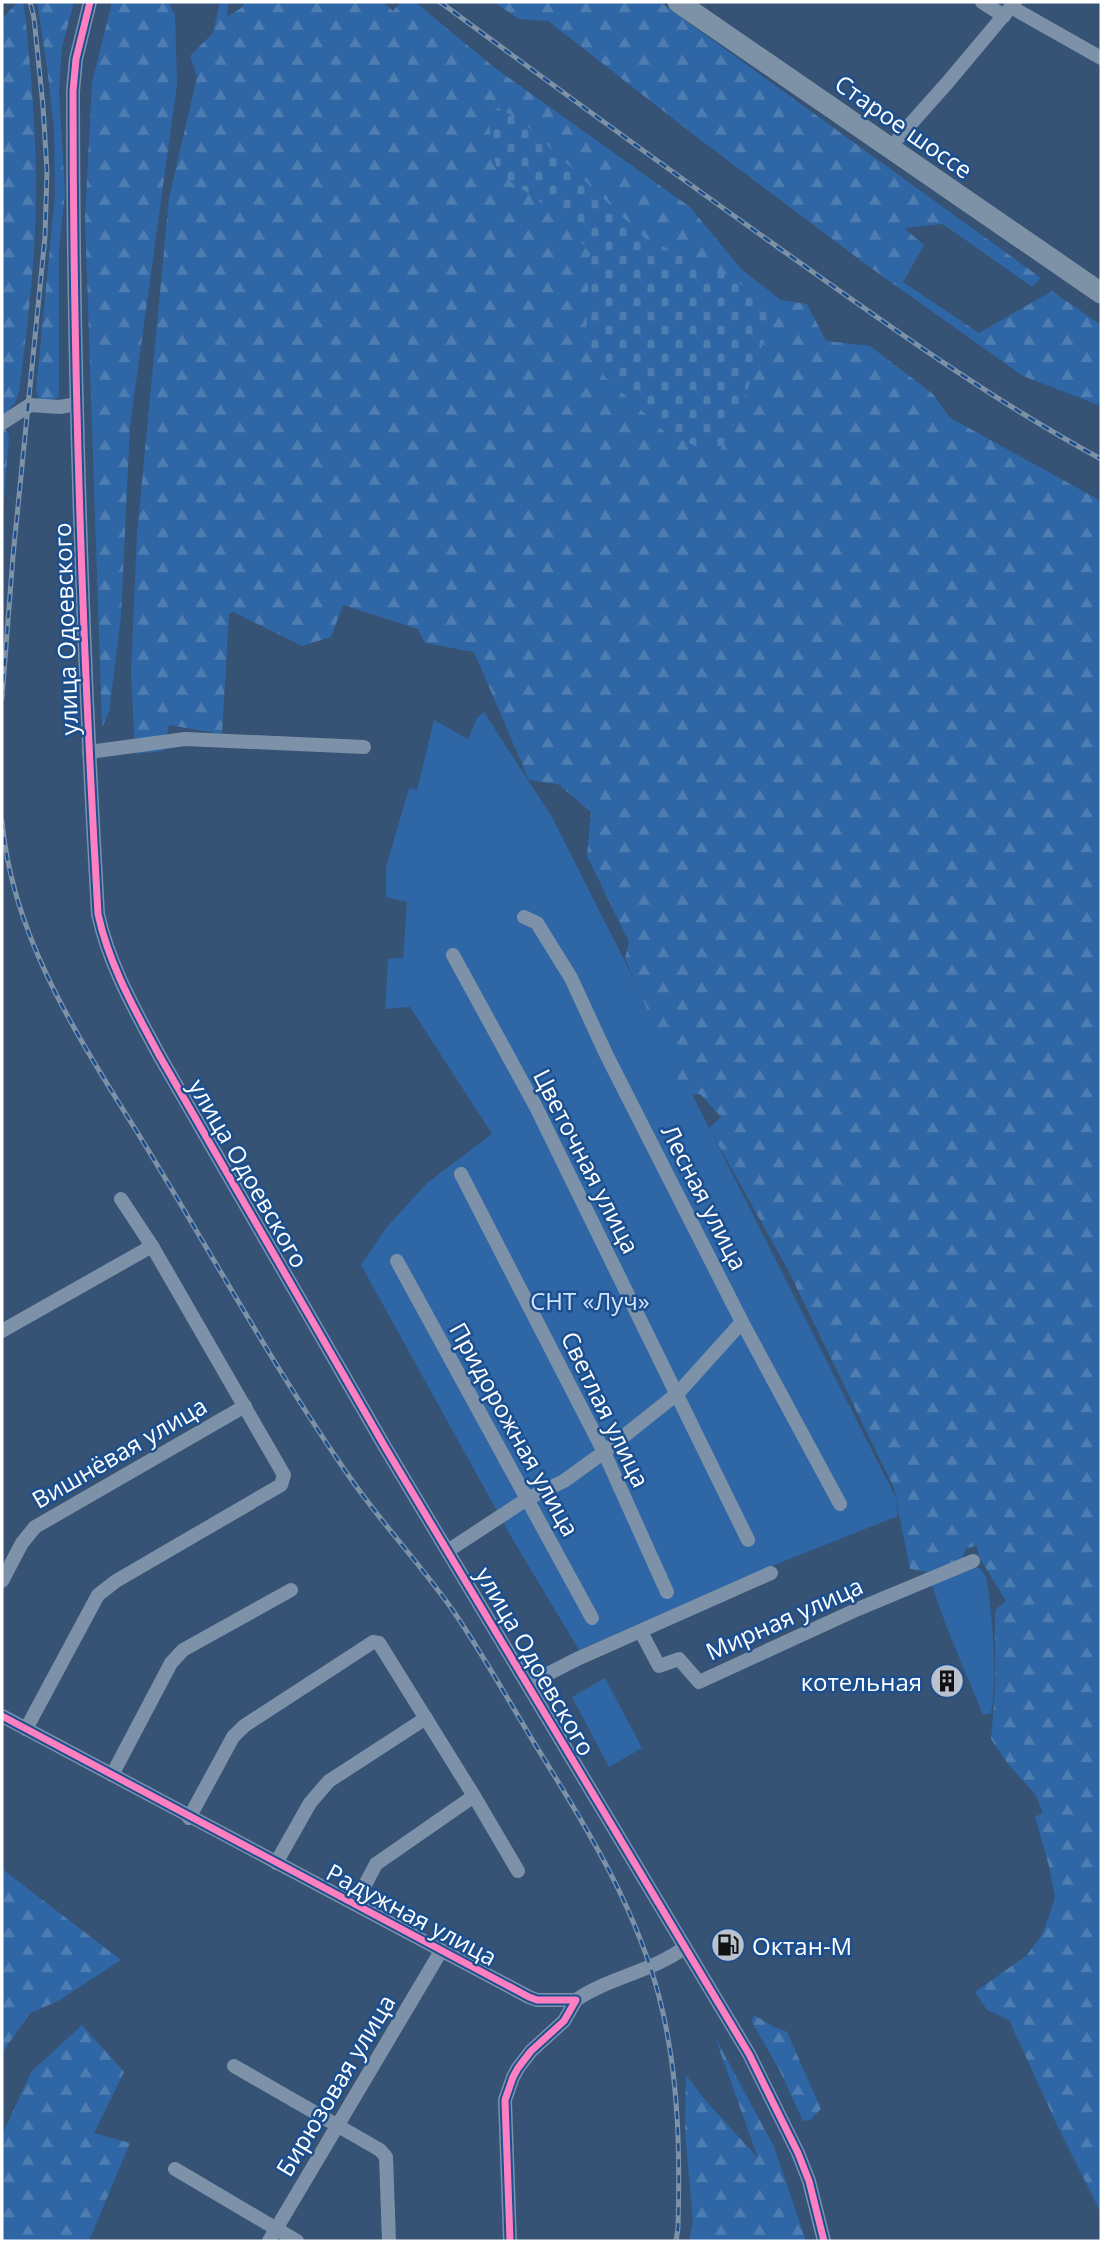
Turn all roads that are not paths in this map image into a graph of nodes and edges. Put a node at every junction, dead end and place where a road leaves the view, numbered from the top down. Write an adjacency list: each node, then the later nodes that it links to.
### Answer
1 (90, 2): 10 (street, улица Одоевского)
2 (678, 2): 9 (highway, Старое шоссе)
3 (703, 2): 7 (highway, Старое шоссе)
4 (982, 2): 5 (street)
5 (1010, 8): 6 (street); 7 (street)
6 (1101, 58)
7 (899, 137): 8 (highway, Старое шоссе)
8 (1101, 279)
9 (1101, 293)
10 (77, 404): 11 (street); 13 (street, улица Одоевского)
11 (2, 423)
12 (364, 747): 13 (street)
13 (89, 752): 28 (street, улица Одоевского)
14 (524, 918): 20 (street, Лесная улица)
15 (453, 956): 22 (street, Цветочная улица)
16 (461, 1174): 24 (street, Светлая улица)
17 (121, 1199): 18 (street)
18 (152, 1246): 21 (street); 23 (street)
19 (397, 1261): 25 (street, Придорожная улица)
20 (743, 1322): 22 (street); 26 (street, Лесная улица)
21 (2, 1331)
22 (678, 1393): 24 (street); 27 (street, Цветочная улица)
23 (245, 1406): 31 (street, Вишнёвая улица); 39 (street)
24 (604, 1452): 25 (street); 33 (street, Светлая улица)
25 (527, 1499): 28 (street); 34 (street, Придорожная улица)
26 (840, 1504)
27 (748, 1540)
28 (449, 1550): 36 (street, улица Одоевского)
29 (973, 1561): 35 (street, Мирная улица)
30 (771, 1573): 35 (street)
31 (2, 1581)
32 (291, 1590): 40 (street)
33 (667, 1592)
34 (592, 1618)
35 (641, 1632): 36 (street)
36 (528, 1684): 46 (street, улица Одоевского)
37 (2, 1716): 39 (street, Радужная улица)
38 (426, 1718): 41 (street); 42 (street); 43 (street)
39 (26, 1729): 40 (street, Радужная улица)
40 (112, 1775): 42 (street, Радужная улица)
41 (474, 1796): 44 (street); 45 (street)
42 (190, 1818): 43 (street, Радужная улица)
43 (276, 1863): 45 (street, Радужная улица)
44 (518, 1871)
45 (355, 1904): 47 (street, Радужная улица)
46 (684, 1948): 48 (street); 56 (street, улица Одоевского)
47 (441, 1951): 48 (street, Радужная улица); 50 (street, Бирюзовая улица)
48 (576, 2000): 55 (street)
49 (234, 2066): 50 (street)
50 (337, 2126): 52 (street, Бирюзовая улица); 54 (street)
51 (175, 2169): 52 (street)
52 (273, 2235): 53 (street)
53 (297, 2241)
54 (389, 2241)
55 (510, 2241)
56 (824, 2241)

